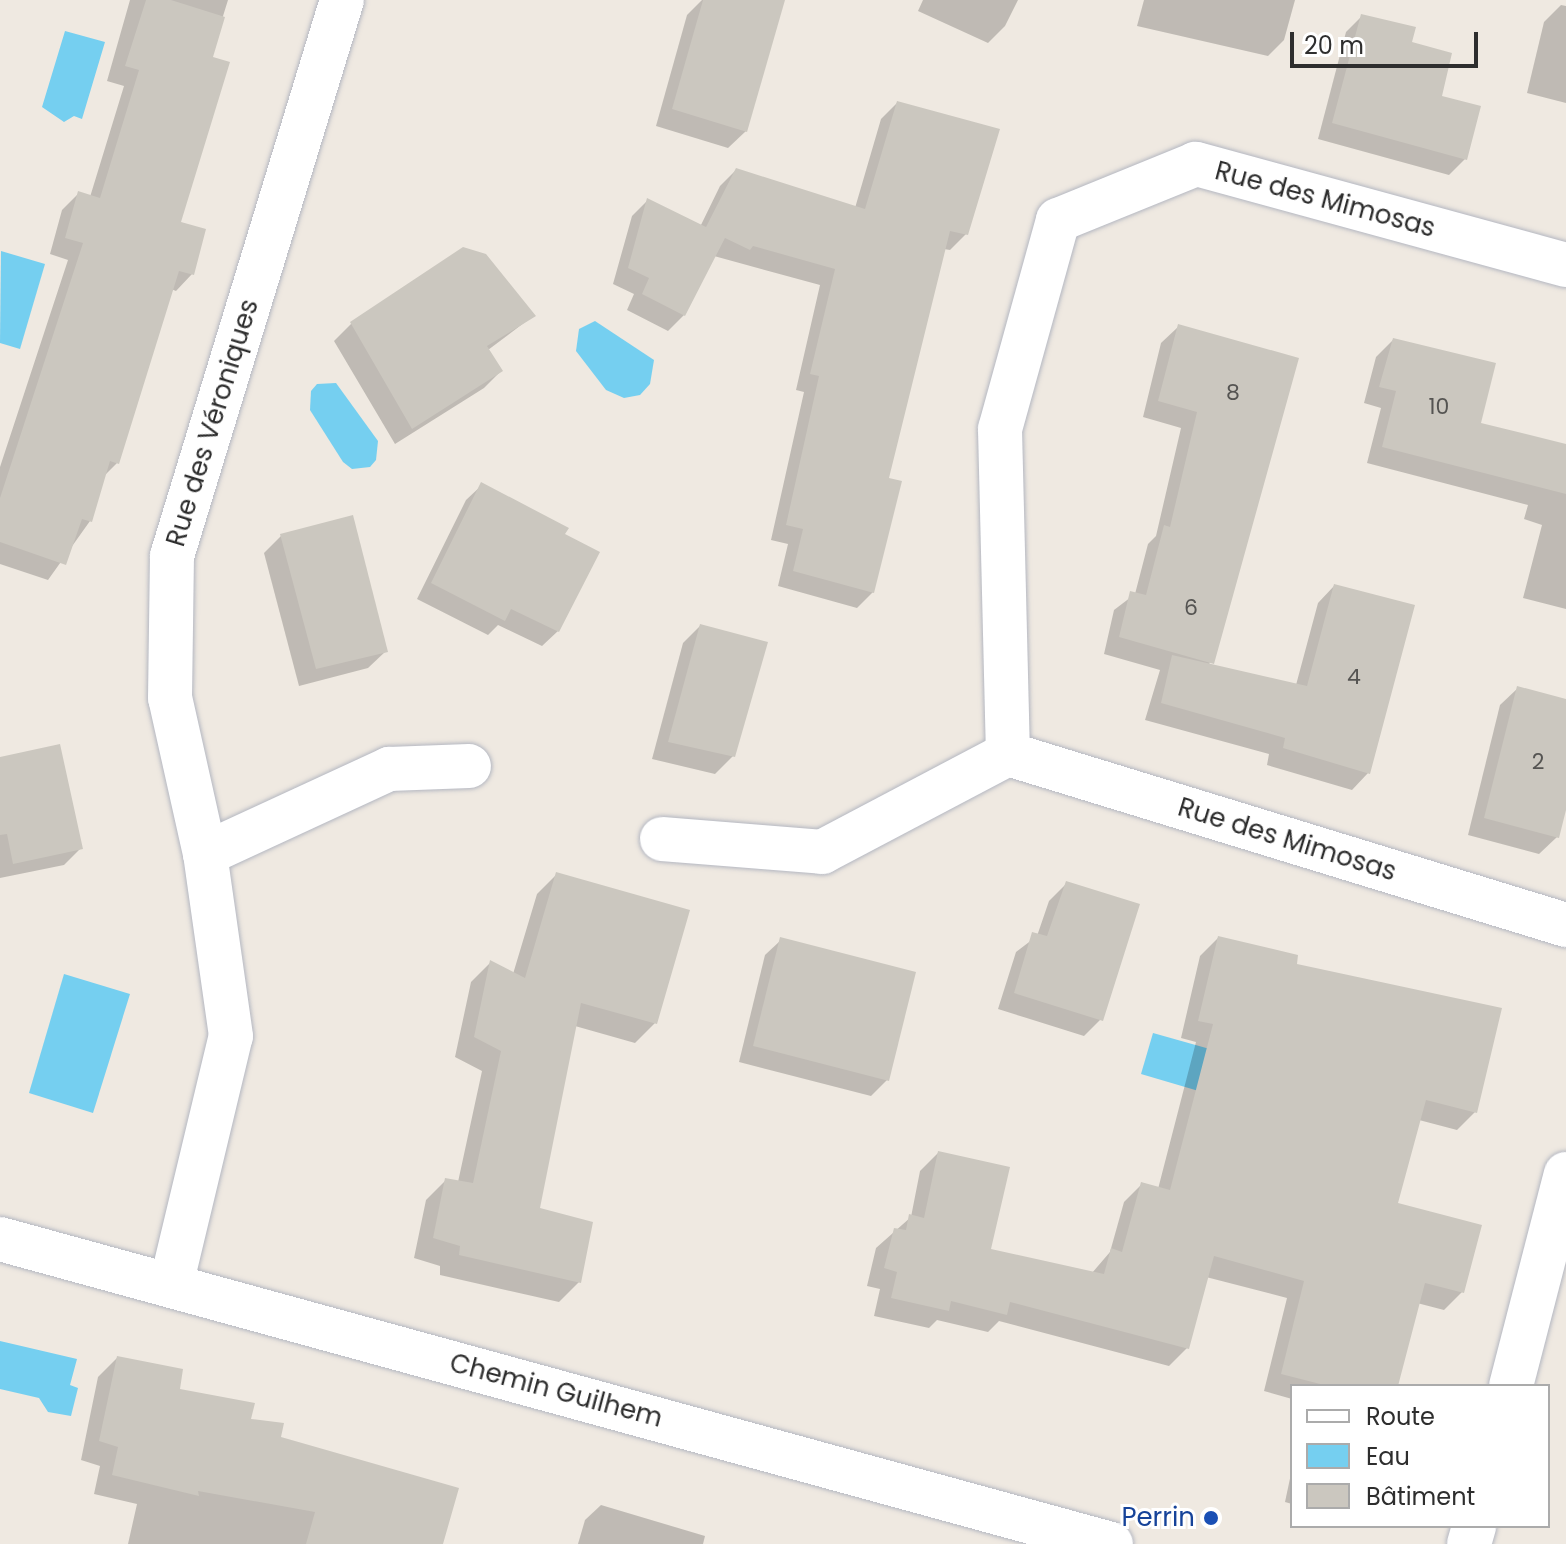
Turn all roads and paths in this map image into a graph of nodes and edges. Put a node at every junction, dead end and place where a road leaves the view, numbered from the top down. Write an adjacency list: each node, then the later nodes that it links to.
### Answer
1 (342, 0): 6 (street, Rue des Véroniques)
2 (1566, 265): 3 (street, Rue des Mimosas)
3 (1008, 754): 5 (street); 7 (street, Rue des Mimosas)
4 (469, 766): 6 (street)
5 (662, 839)
6 (205, 854): 10 (street, Rue des Véroniques)
7 (1566, 925)
8 (1566, 1174): 11 (street)
9 (0, 1239): 10 (street, Chemin Guilhem)
10 (171, 1285): 12 (street, Chemin Guilhem)
11 (1512, 1384)
12 (1068, 1538): 13 (street, Chemin Guilhem)
13 (1111, 1544)

